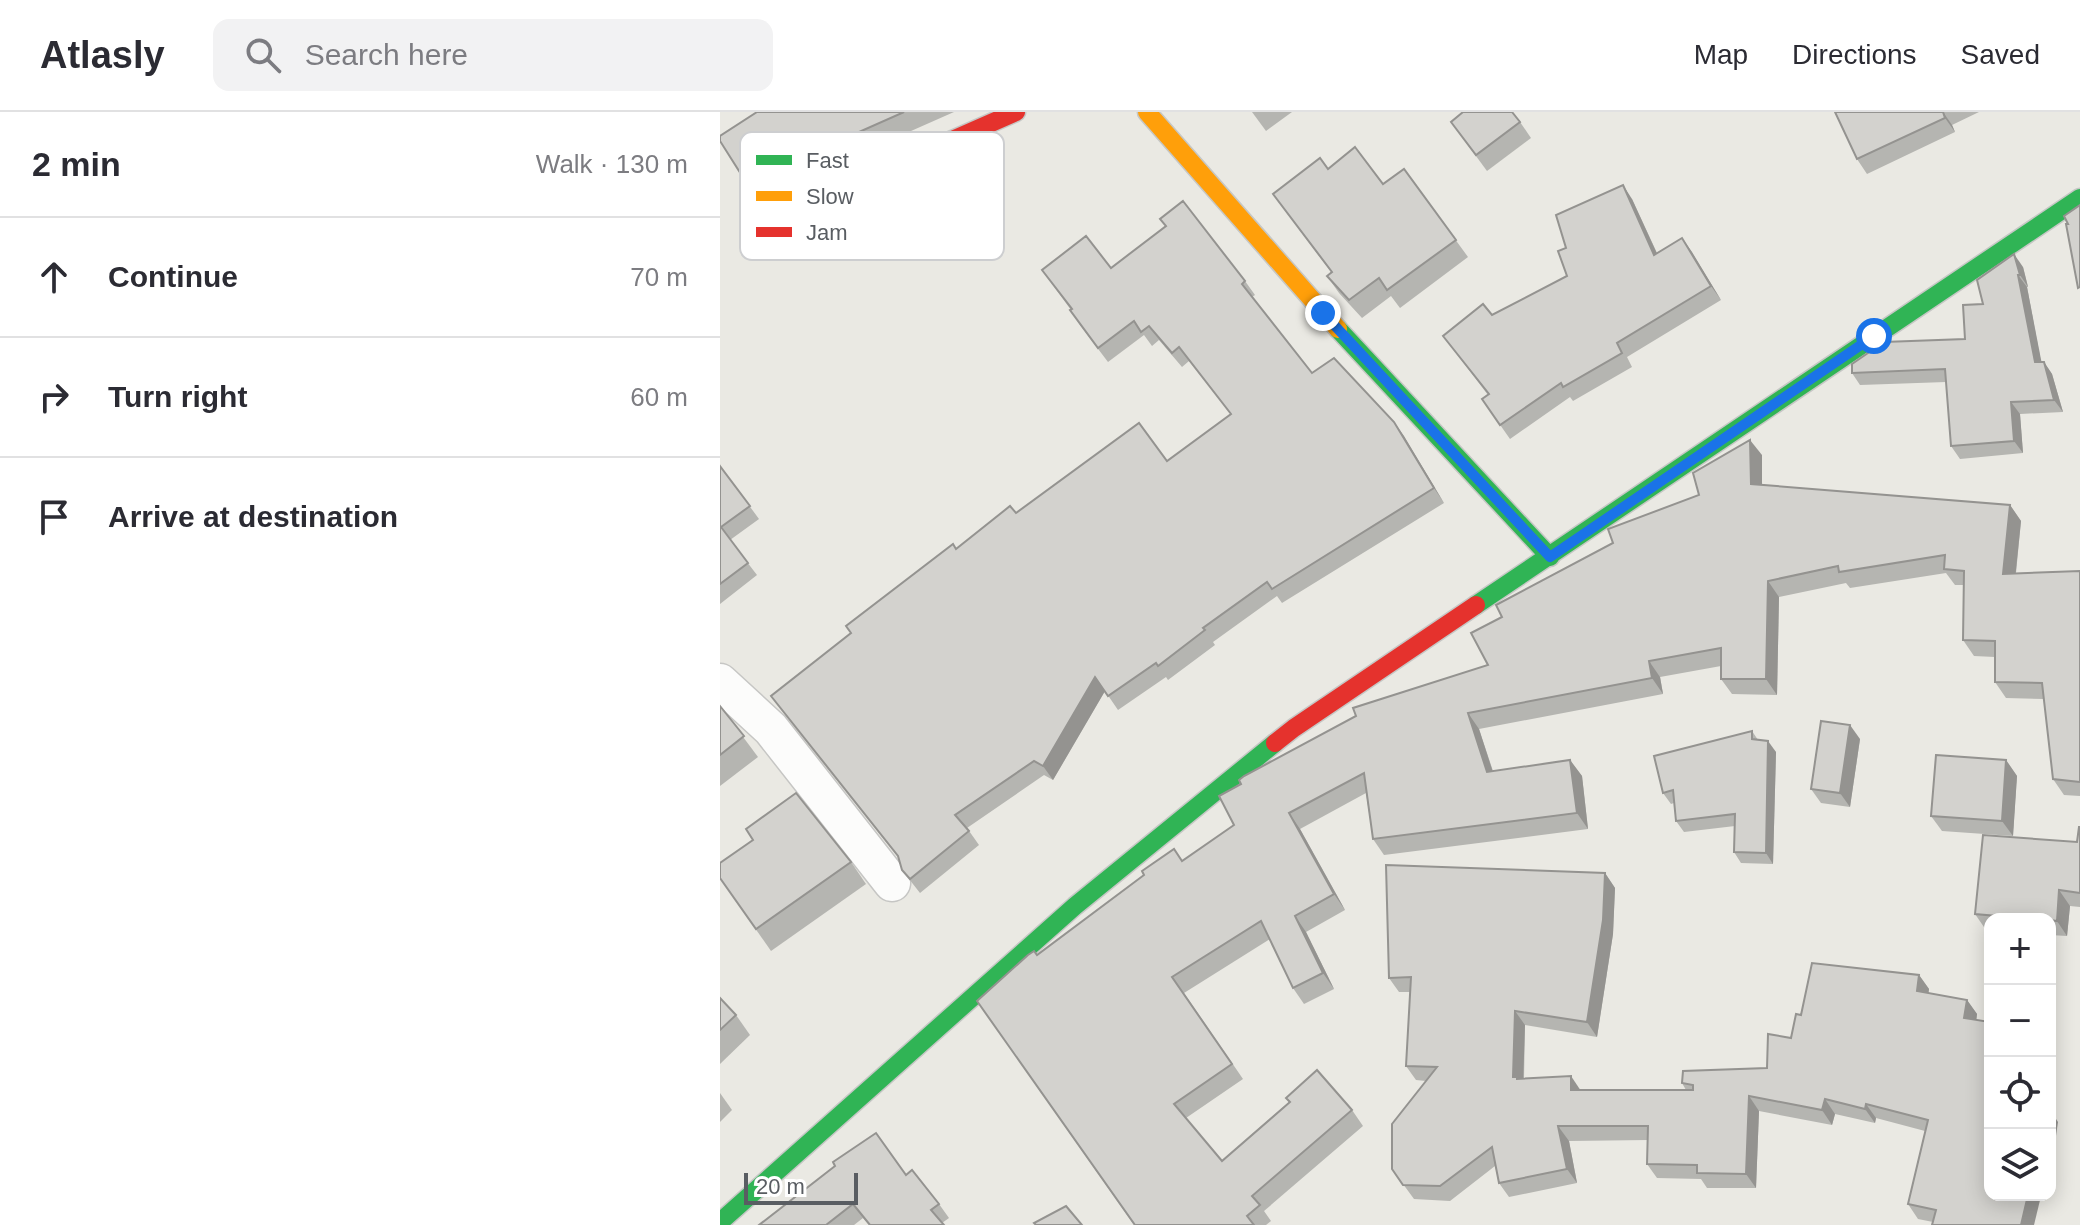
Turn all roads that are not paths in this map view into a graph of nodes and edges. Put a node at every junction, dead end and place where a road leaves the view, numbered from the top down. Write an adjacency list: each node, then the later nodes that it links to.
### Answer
1 (1016, 112): 3 (main road)
2 (1147, 112): 5 (main road)
3 (971, 132)
4 (2080, 198): 5 (main road)
5 (1550, 557): 8 (main road)
6 (720, 682): 7 (street)
7 (892, 883)
8 (720, 1222)

